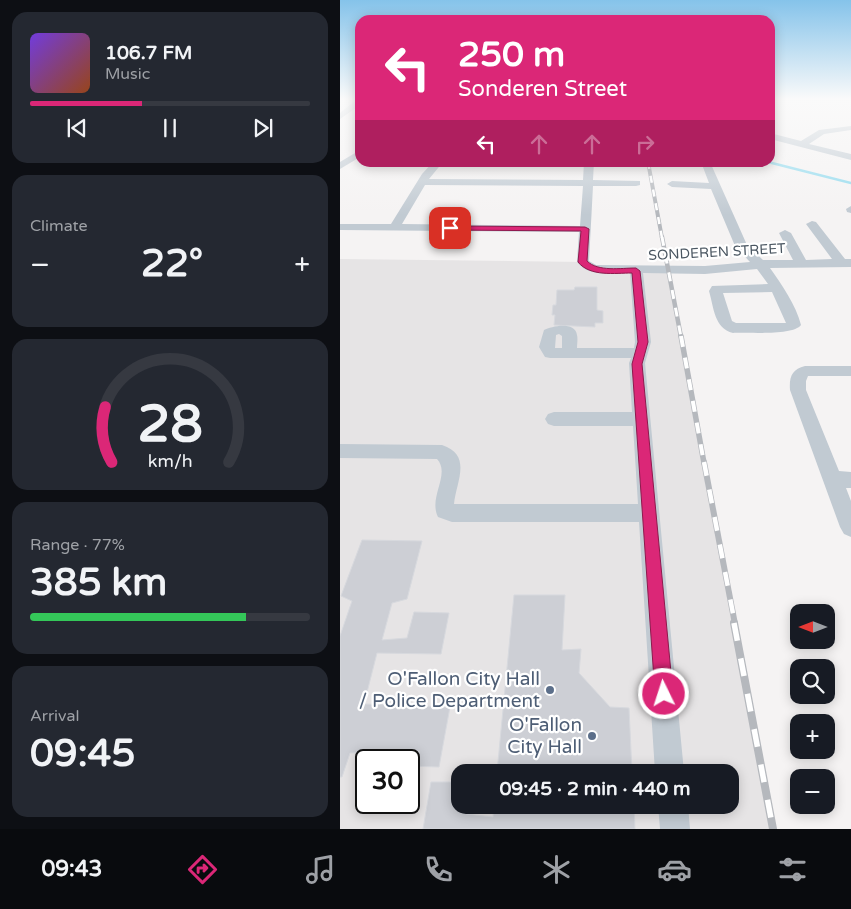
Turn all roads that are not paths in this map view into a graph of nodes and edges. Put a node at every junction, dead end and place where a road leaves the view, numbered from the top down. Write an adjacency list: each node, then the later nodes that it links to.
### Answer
1 (776, 138): 3 (street)
2 (813, 138): 3 (street)
3 (801, 145): 5 (street)
4 (355, 156): 6 (street)
5 (851, 158)
6 (340, 166)
7 (435, 167): 10 (street)
8 (589, 167): 11 (street)
9 (707, 167): 14 (street)
10 (422, 182): 11 (street); 17 (street)
11 (588, 183): 12 (street); 18 (street)
12 (636, 183)
13 (672, 184): 14 (street)
14 (715, 186): 22 (street)
15 (812, 224): 21 (street)
16 (340, 228): 17 (street)
17 (394, 228): 18 (street)
18 (585, 229): 23 (street, SONDEREN STREET)
19 (785, 233): 20 (street)
20 (801, 263): 21 (street, SONDEREN STREET); 22 (street, SONDEREN STREET)
21 (847, 263)
22 (762, 265): 23 (street, SONDEREN STREET); 24 (street)
23 (636, 271): 26 (street)
24 (776, 288): 24 (street)
25 (569, 353): 25 (street); 26 (street)
26 (639, 353): 29 (street)
27 (851, 371): 31 (street)
28 (554, 419): 29 (street)
29 (641, 419): 32 (street)
30 (340, 451): 32 (street)
31 (842, 479): 33 (street)
32 (649, 513): 34 (street)
33 (851, 527)
34 (669, 764)
35 (674, 814): 36 (street)
36 (675, 829)

